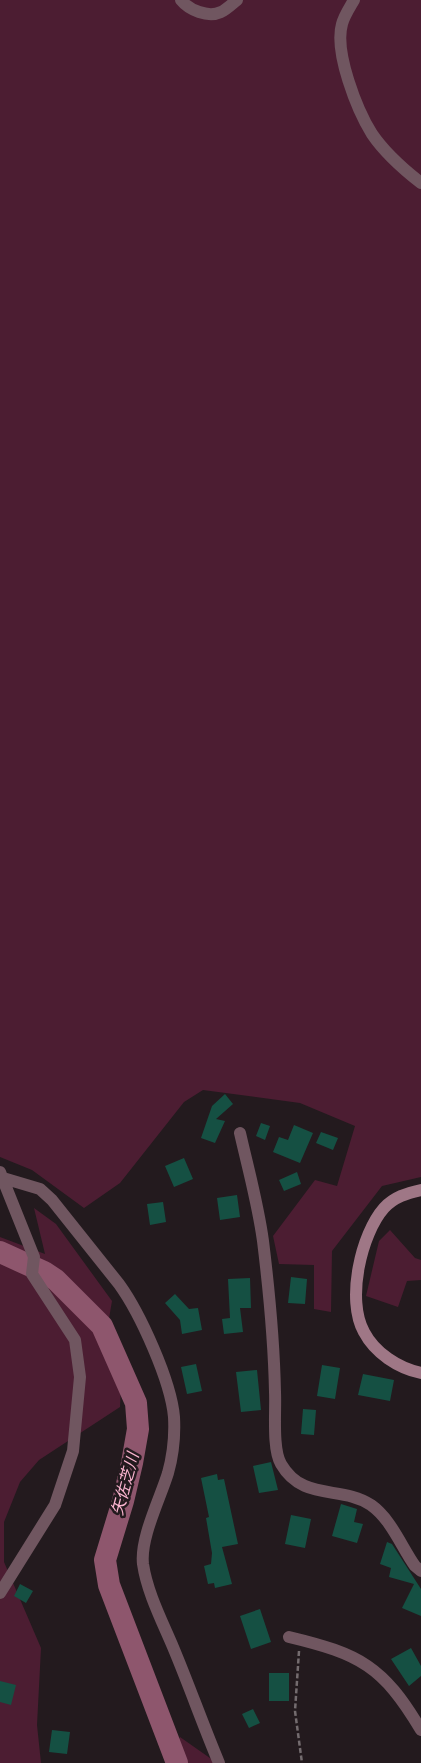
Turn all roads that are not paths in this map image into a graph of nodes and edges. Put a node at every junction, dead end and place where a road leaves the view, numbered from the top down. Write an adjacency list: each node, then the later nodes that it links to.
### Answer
1 (181, 0): 2 (street)
2 (237, 0)
3 (354, 0): 4 (street)
4 (421, 183)
5 (240, 1133): 9 (street)
6 (1, 1175): 10 (street); 13 (street)
7 (421, 1190): 8 (street)
8 (421, 1373)
9 (421, 1570)
10 (0, 1593)
11 (294, 1638): 12 (street)
12 (421, 1730)
13 (219, 1763)

